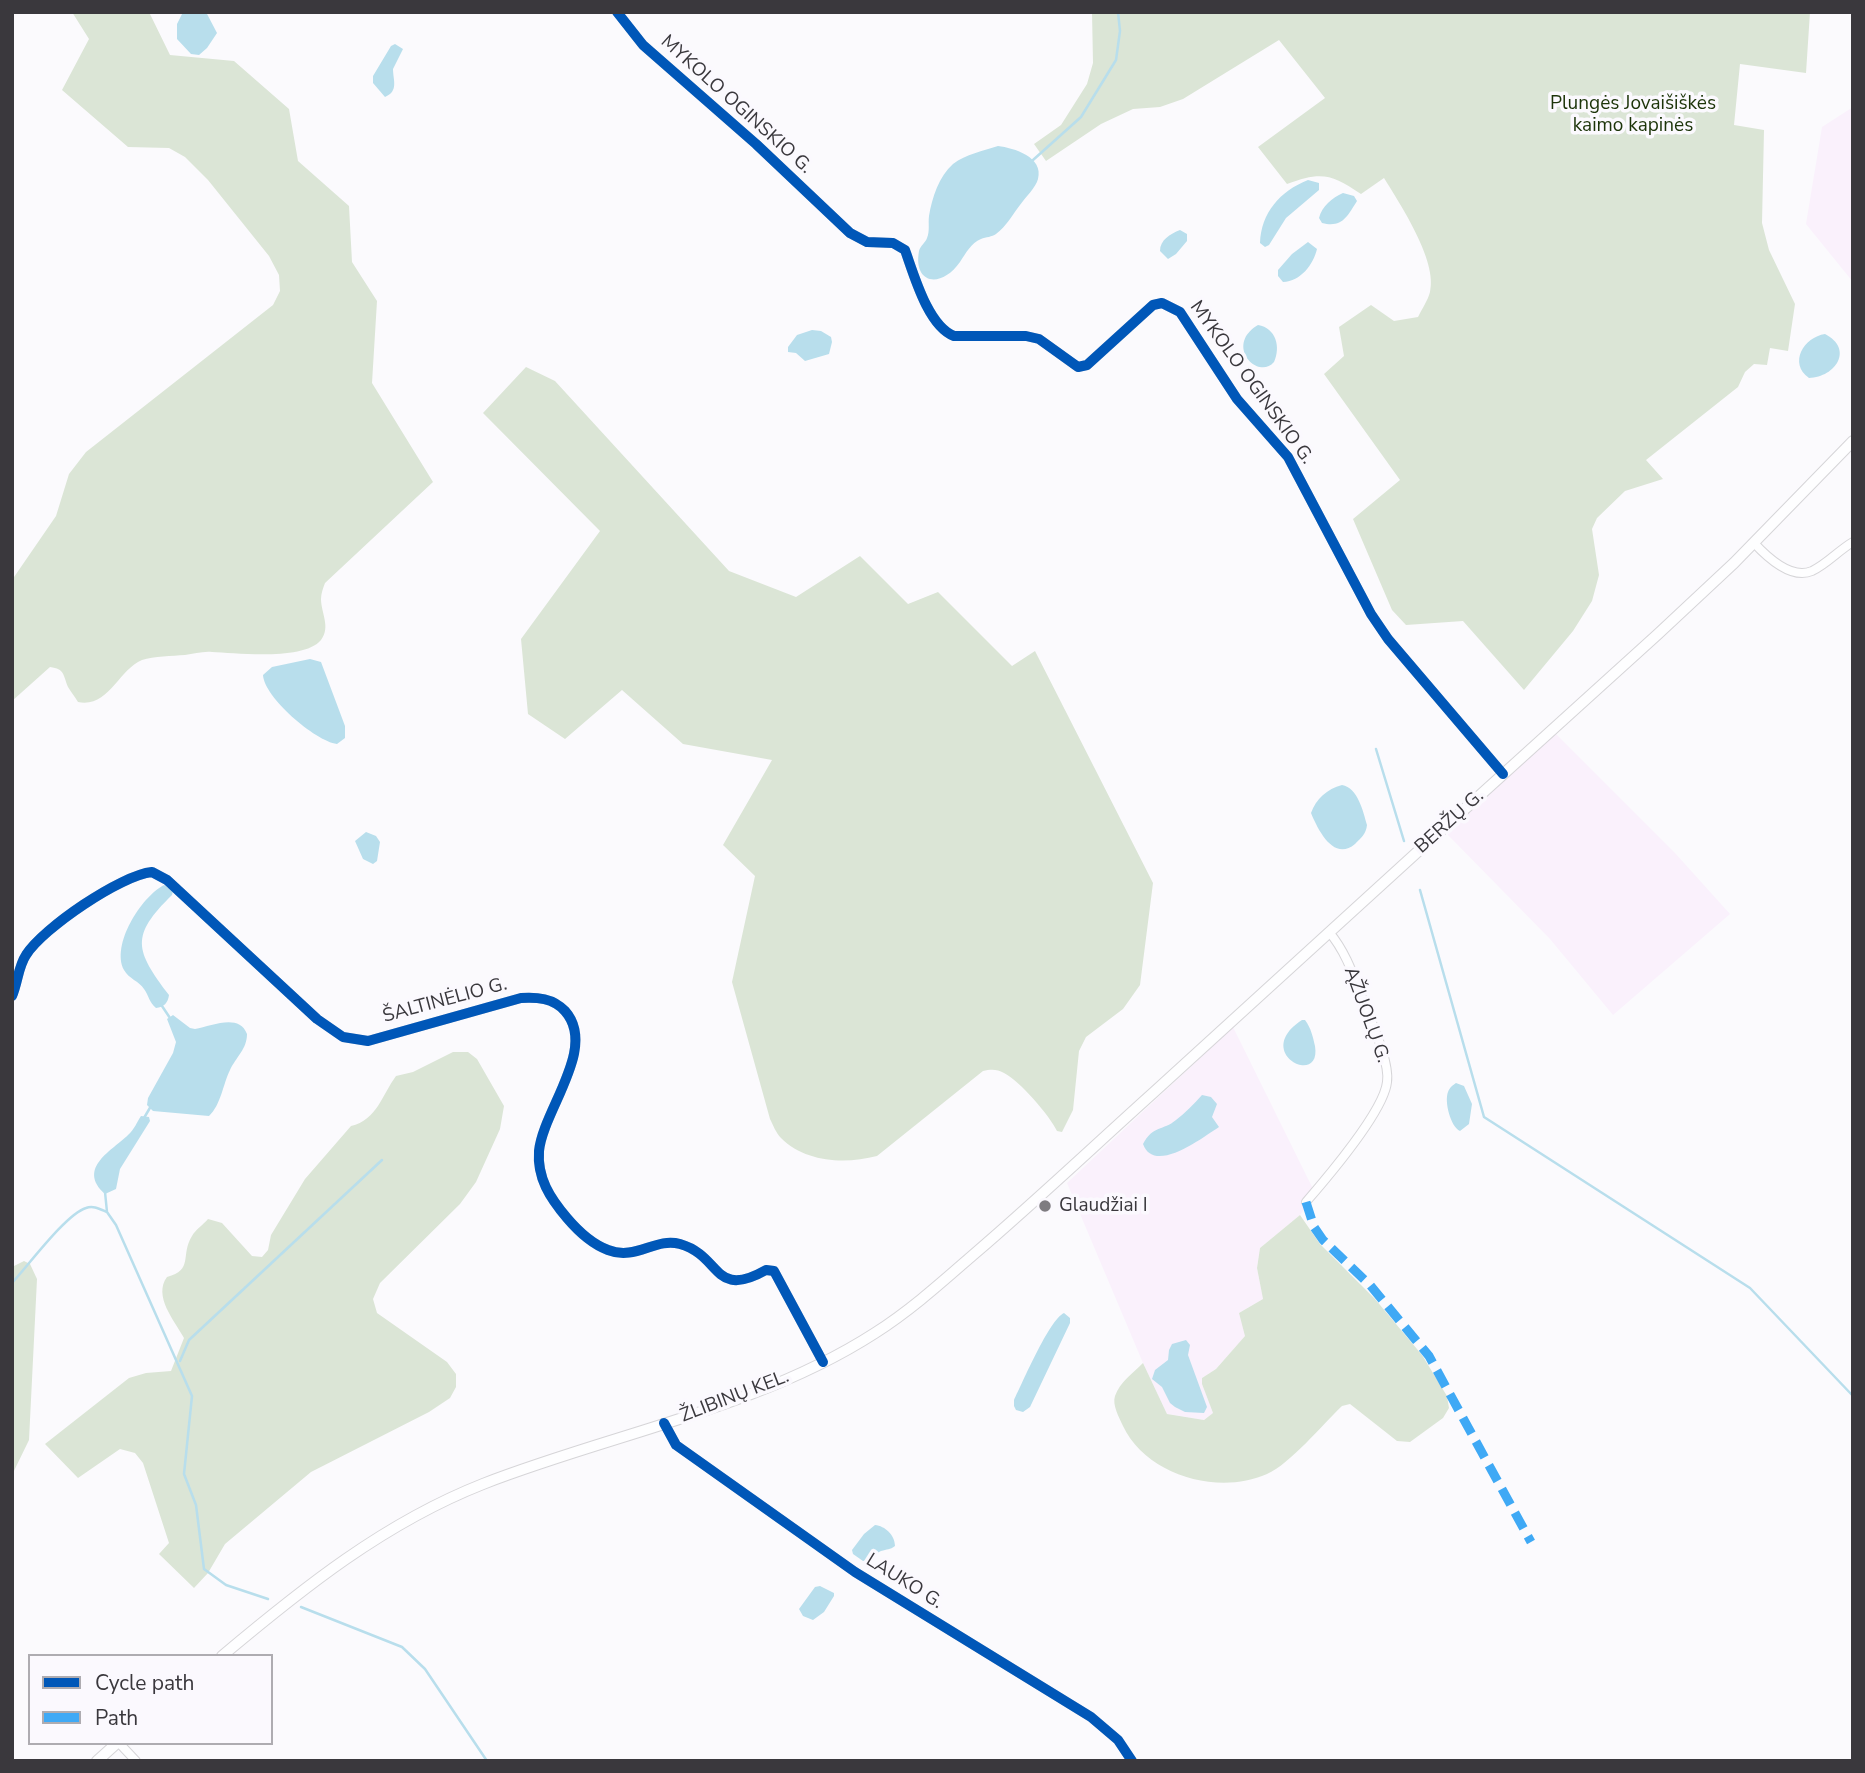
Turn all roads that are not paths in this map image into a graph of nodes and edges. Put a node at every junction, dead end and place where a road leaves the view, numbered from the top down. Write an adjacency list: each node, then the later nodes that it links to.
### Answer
1 (617, 12): 5 (street, MYKOLO OGINSKIO G.)
2 (1853, 441): 4 (main road, BERŽŲ G.)
3 (1853, 541): 4 (street)
4 (1754, 543): 5 (main road, BERŽŲ G.)
5 (1503, 774): 6 (main road, BERŽŲ G.)
6 (1329, 932): 8 (main road, BERŽŲ G.); 9 (street, ĄŽUOLŲ G.)
7 (12, 996): 10 (street, ŠALTINĖLIO G.)
8 (1103, 1138): 10 (main road, ŽLIBINŲ KEL.)
9 (1306, 1202)
10 (823, 1362): 11 (main road, ŽLIBINŲ KEL.)
11 (664, 1423): 12 (main road, ŽLIBINŲ KEL.); 17 (street, LAUKO G.)
12 (224, 1654)
13 (116, 1745): 15 (main road)
14 (120, 1745): 16 (street)
15 (97, 1761)
16 (136, 1761)
17 (1132, 1761)

